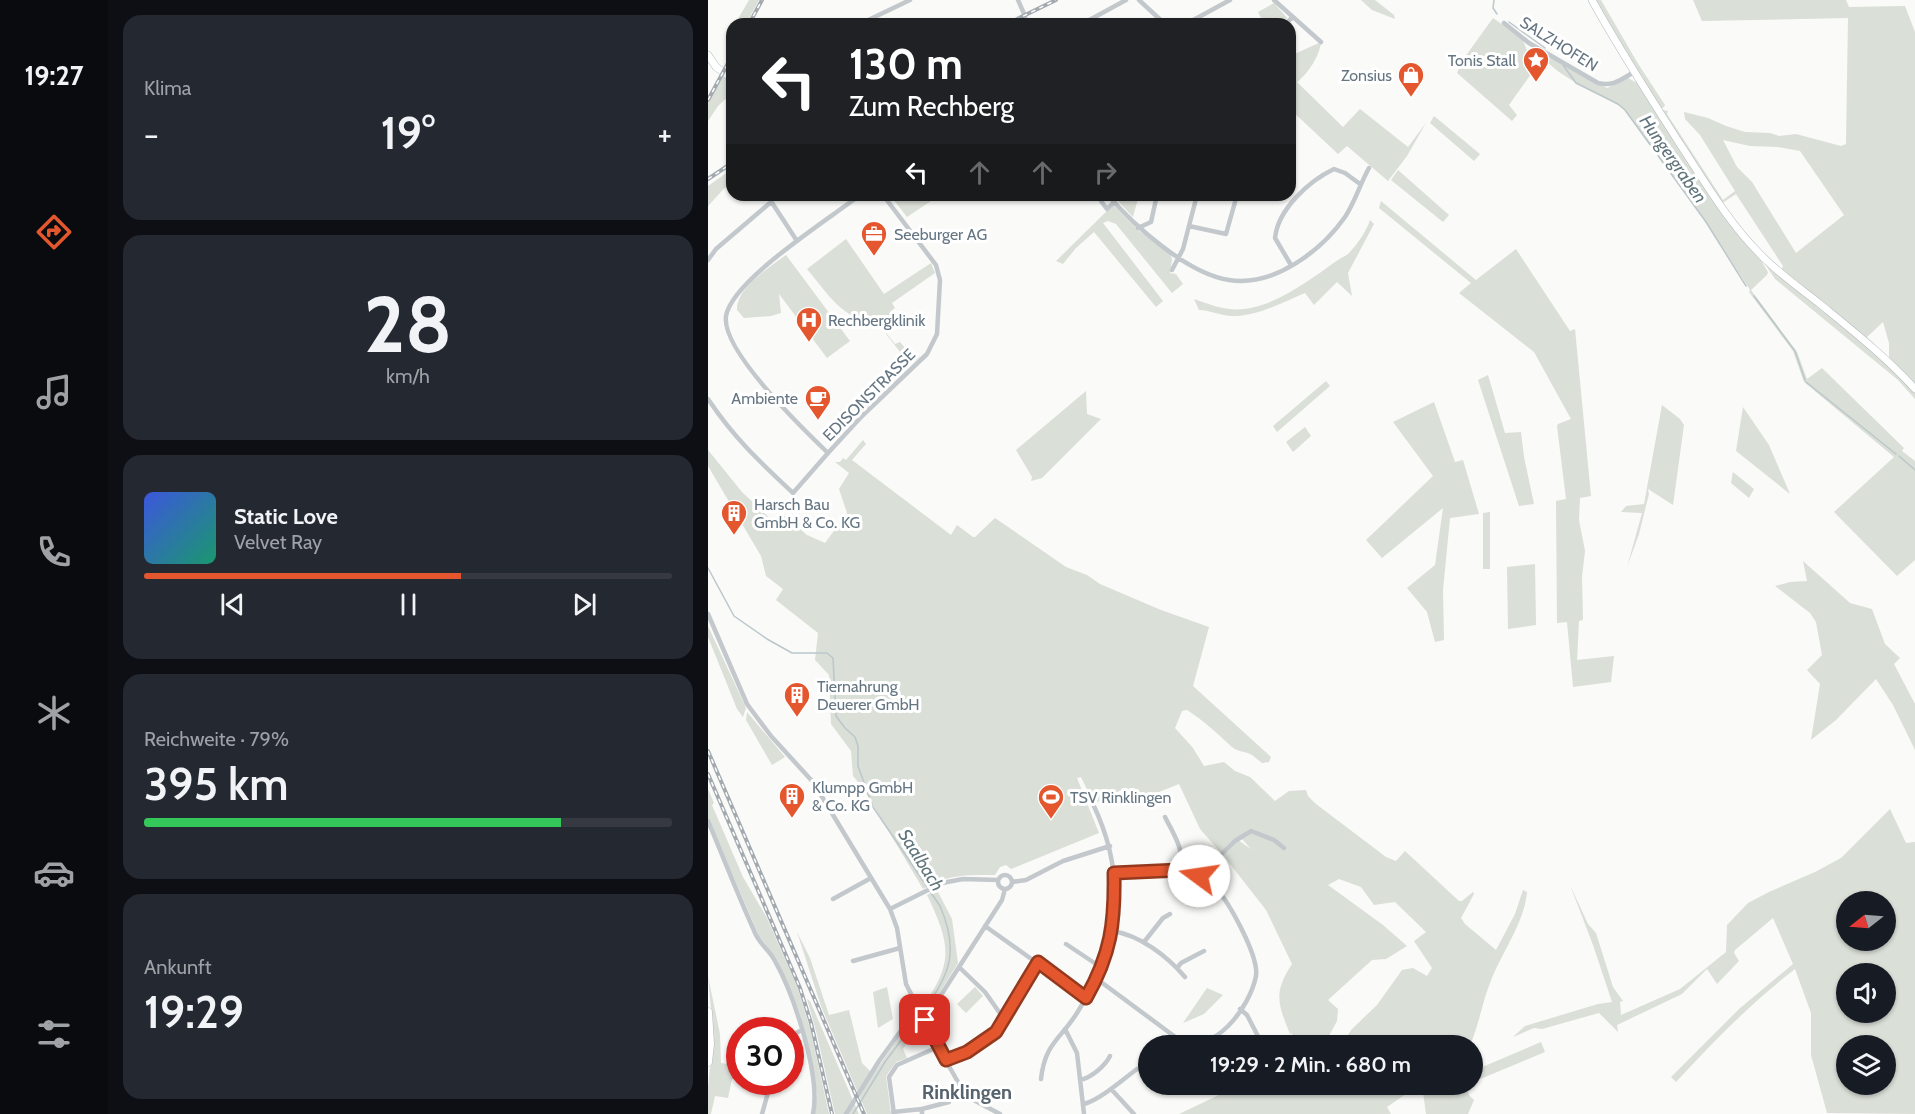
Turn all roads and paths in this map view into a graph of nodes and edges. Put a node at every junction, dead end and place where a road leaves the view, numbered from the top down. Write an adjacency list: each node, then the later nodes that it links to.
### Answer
1 (910, 0): 9 (street)
2 (1018, 0): 10 (street)
3 (1126, 0): 11 (street)
4 (1139, 0): 12 (street)
5 (1230, 0): 13 (street)
6 (1274, 0): 8 (street)
7 (1592, 0): 18 (street)
8 (1293, 17)
9 (872, 18)
10 (1025, 18)
11 (1093, 18)
12 (1158, 18)
13 (1197, 18)
14 (1296, 20): 16 (street)
15 (1504, 23): 18 (street, SALZHOFEN)
16 (1321, 42)
17 (708, 55): 19 (street)
18 (1634, 72): 39 (street)
19 (726, 74)
20 (1369, 168): 21 (street)
21 (1360, 184): 22 (street); 37 (street)
22 (1296, 198)
23 (852, 201): 34 (street)
24 (888, 201): 41 (street, EDISONSTRASSE)
25 (1101, 201): 31 (street)
26 (1156, 201): 33 (street)
27 (1195, 201): 32 (street)
28 (1235, 201): 32 (street)
29 (1293, 201): 37 (street)
30 (771, 202): 34 (street); 36 (street)
31 (1114, 202): 33 (street)
32 (1189, 226): 35 (street)
33 (1138, 228): 35 (street)
34 (797, 241): 41 (street)
35 (1178, 257): 37 (street); 38 (street)
36 (708, 260)
37 (1291, 266)
38 (1172, 270)
39 (1915, 389)
40 (708, 399): 41 (street, EDISONSTRASSE)
41 (828, 453)
42 (708, 614): 51 (street)
43 (1093, 804): 46 (street)
44 (1165, 817): 48 (street)
45 (708, 821): 75 (street)
46 (1110, 846): 49 (street); 53 (street)
47 (1284, 848): 50 (street)
48 (1180, 870): 49 (street); 50 (street)
49 (1114, 873): 59 (street)
50 (1199, 876): 73 (street)
51 (871, 878): 55 (street); 56 (street)
52 (998, 880): 53 (street); 54 (street); 56 (street)
53 (1012, 882): 54 (street)
54 (1005, 889): 58 (street)
55 (833, 899)
56 (890, 909): 62 (street)
57 (1170, 914): 60 (street)
58 (985, 926): 65 (street); 66 (street)
59 (1112, 931): 60 (street); 67 (street)
60 (1144, 942): 68 (street)
61 (1066, 944): 67 (street)
62 (900, 948): 64 (street); 72 (street)
63 (1204, 951): 68 (street)
64 (853, 961)
65 (1038, 962): 71 (street); 77 (street)
66 (959, 967): 76 (street); 77 (street)
67 (1102, 968): 70 (street)
68 (1177, 968): 69 (street)
69 (1185, 977)
70 (1097, 979): 71 (street); 79 (street)
71 (1086, 998): 78 (street)
72 (919, 1008): 76 (street); 98 (street)
73 (1240, 1009): 80 (street); 81 (street)
74 (708, 1012): 86 (main road)
75 (797, 1017)
76 (925, 1019): 83 (street)
77 (1004, 1019): 85 (street)
78 (1065, 1029): 88 (street); 89 (street)
79 (1173, 1035)
80 (1216, 1035)
81 (1257, 1035)
82 (804, 1039): 97 (street)
83 (938, 1047): 85 (street); 95 (street)
84 (1110, 1056): 89 (street)
85 (946, 1060): 99 (street)
86 (708, 1062)
87 (1137, 1069): 90 (street)
88 (1041, 1079)
89 (1080, 1080): 93 (street)
90 (1112, 1090): 93 (street); 101 (street)
91 (767, 1095): 96 (street)
92 (950, 1102): 94 (street)
93 (1084, 1104): 100 (street)
94 (922, 1111): 95 (street)
95 (893, 1113)
96 (762, 1114)
97 (813, 1114)
98 (846, 1114)
99 (1000, 1114)
100 (1084, 1114)
101 (1134, 1114)

